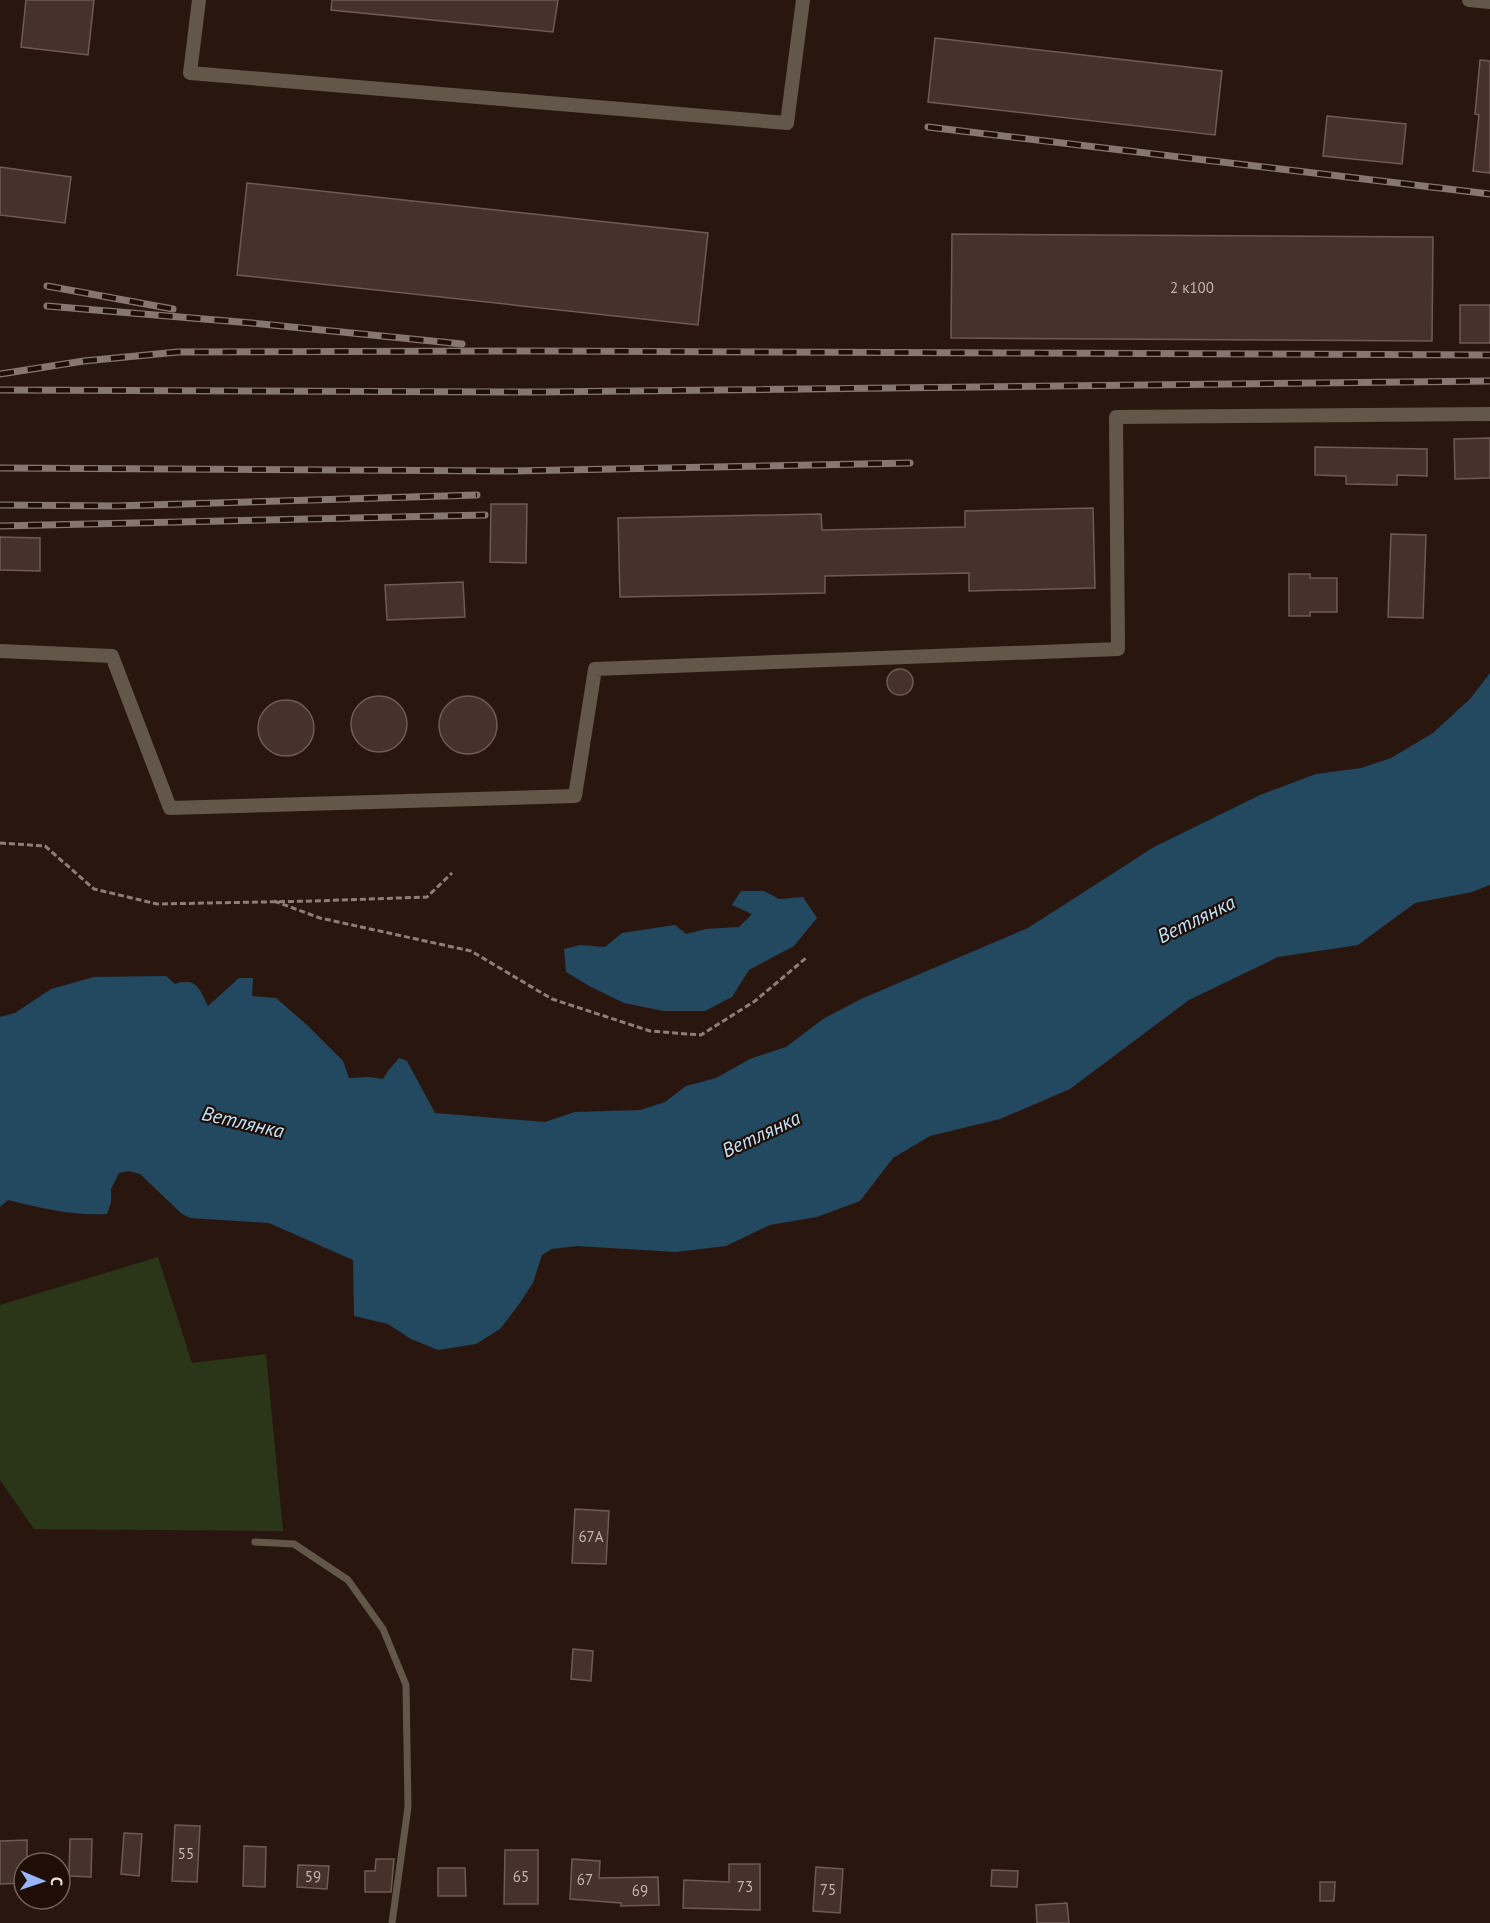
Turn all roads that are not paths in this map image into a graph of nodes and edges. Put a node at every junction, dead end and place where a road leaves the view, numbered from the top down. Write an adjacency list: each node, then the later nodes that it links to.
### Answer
1 (199, 0): 2 (street)
2 (803, 0)
3 (1469, 0): 4 (street)
4 (1490, 2)
5 (1490, 414): 6 (street)
6 (0, 651)
7 (255, 1542): 8 (lane)
8 (392, 1923)

